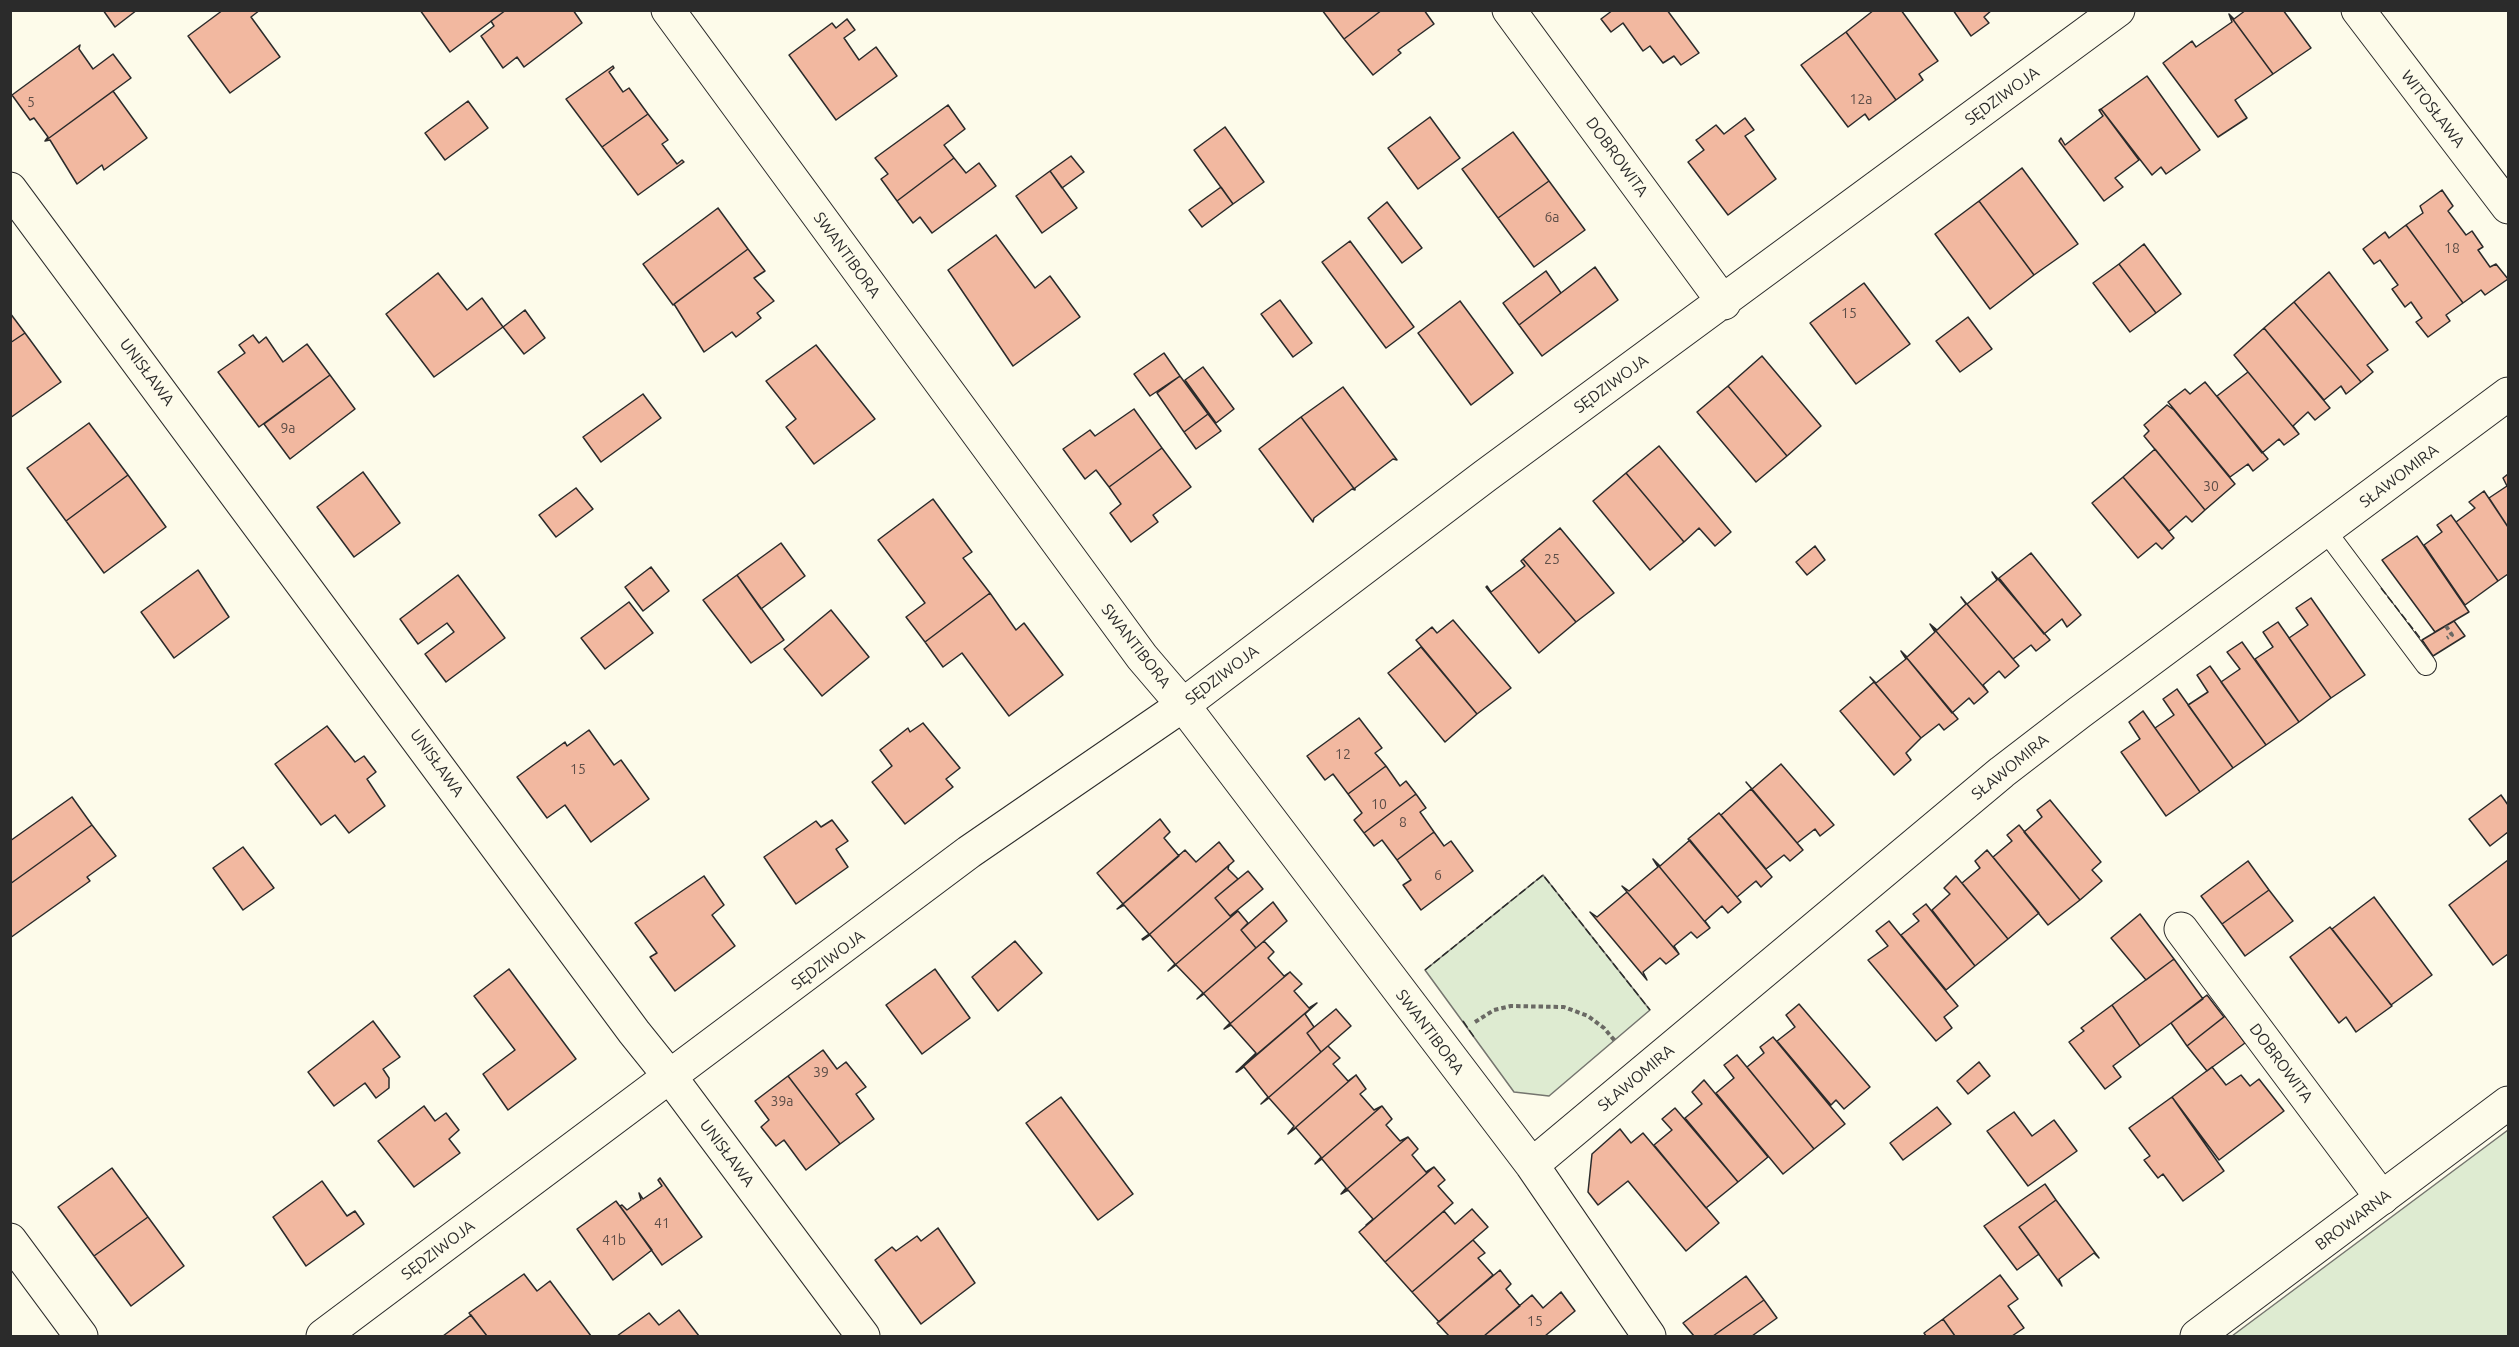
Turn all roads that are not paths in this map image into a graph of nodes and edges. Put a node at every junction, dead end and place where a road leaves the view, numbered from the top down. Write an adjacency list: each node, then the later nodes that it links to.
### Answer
1 (668, 10): 11 (street, SWANTIBORA)
2 (1509, 10): 7 (street, DOBROWITA)
3 (2118, 10): 7 (street, SĘDZIWOJA)
4 (2358, 10): 6 (street, WITOSŁAWA)
5 (10, 189): 13 (street, UNISŁAWA)
6 (2508, 207)
7 (1724, 303): 11 (street, SĘDZIWOJA)
8 (2508, 394): 9 (street, SŁAWOMIRA)
9 (2325, 530): 10 (lane); 15 (street, SŁAWOMIRA)
10 (2426, 665)
11 (1183, 705): 13 (street, SĘDZIWOJA); 15 (street, SWANTIBORA)
12 (2181, 929): 16 (street, DOBROWITA)
13 (671, 1078): 19 (street, SĘDZIWOJA); 20 (street, UNISŁAWA)
14 (2508, 1103): 16 (street, BROWARNA)
15 (1532, 1165): 21 (street, SWANTIBORA)
16 (2382, 1198): 22 (street, BROWARNA)
17 (10, 1240): 18 (street)
18 (81, 1336)
19 (323, 1336)
20 (863, 1336)
21 (1649, 1336)
22 (2197, 1336)

